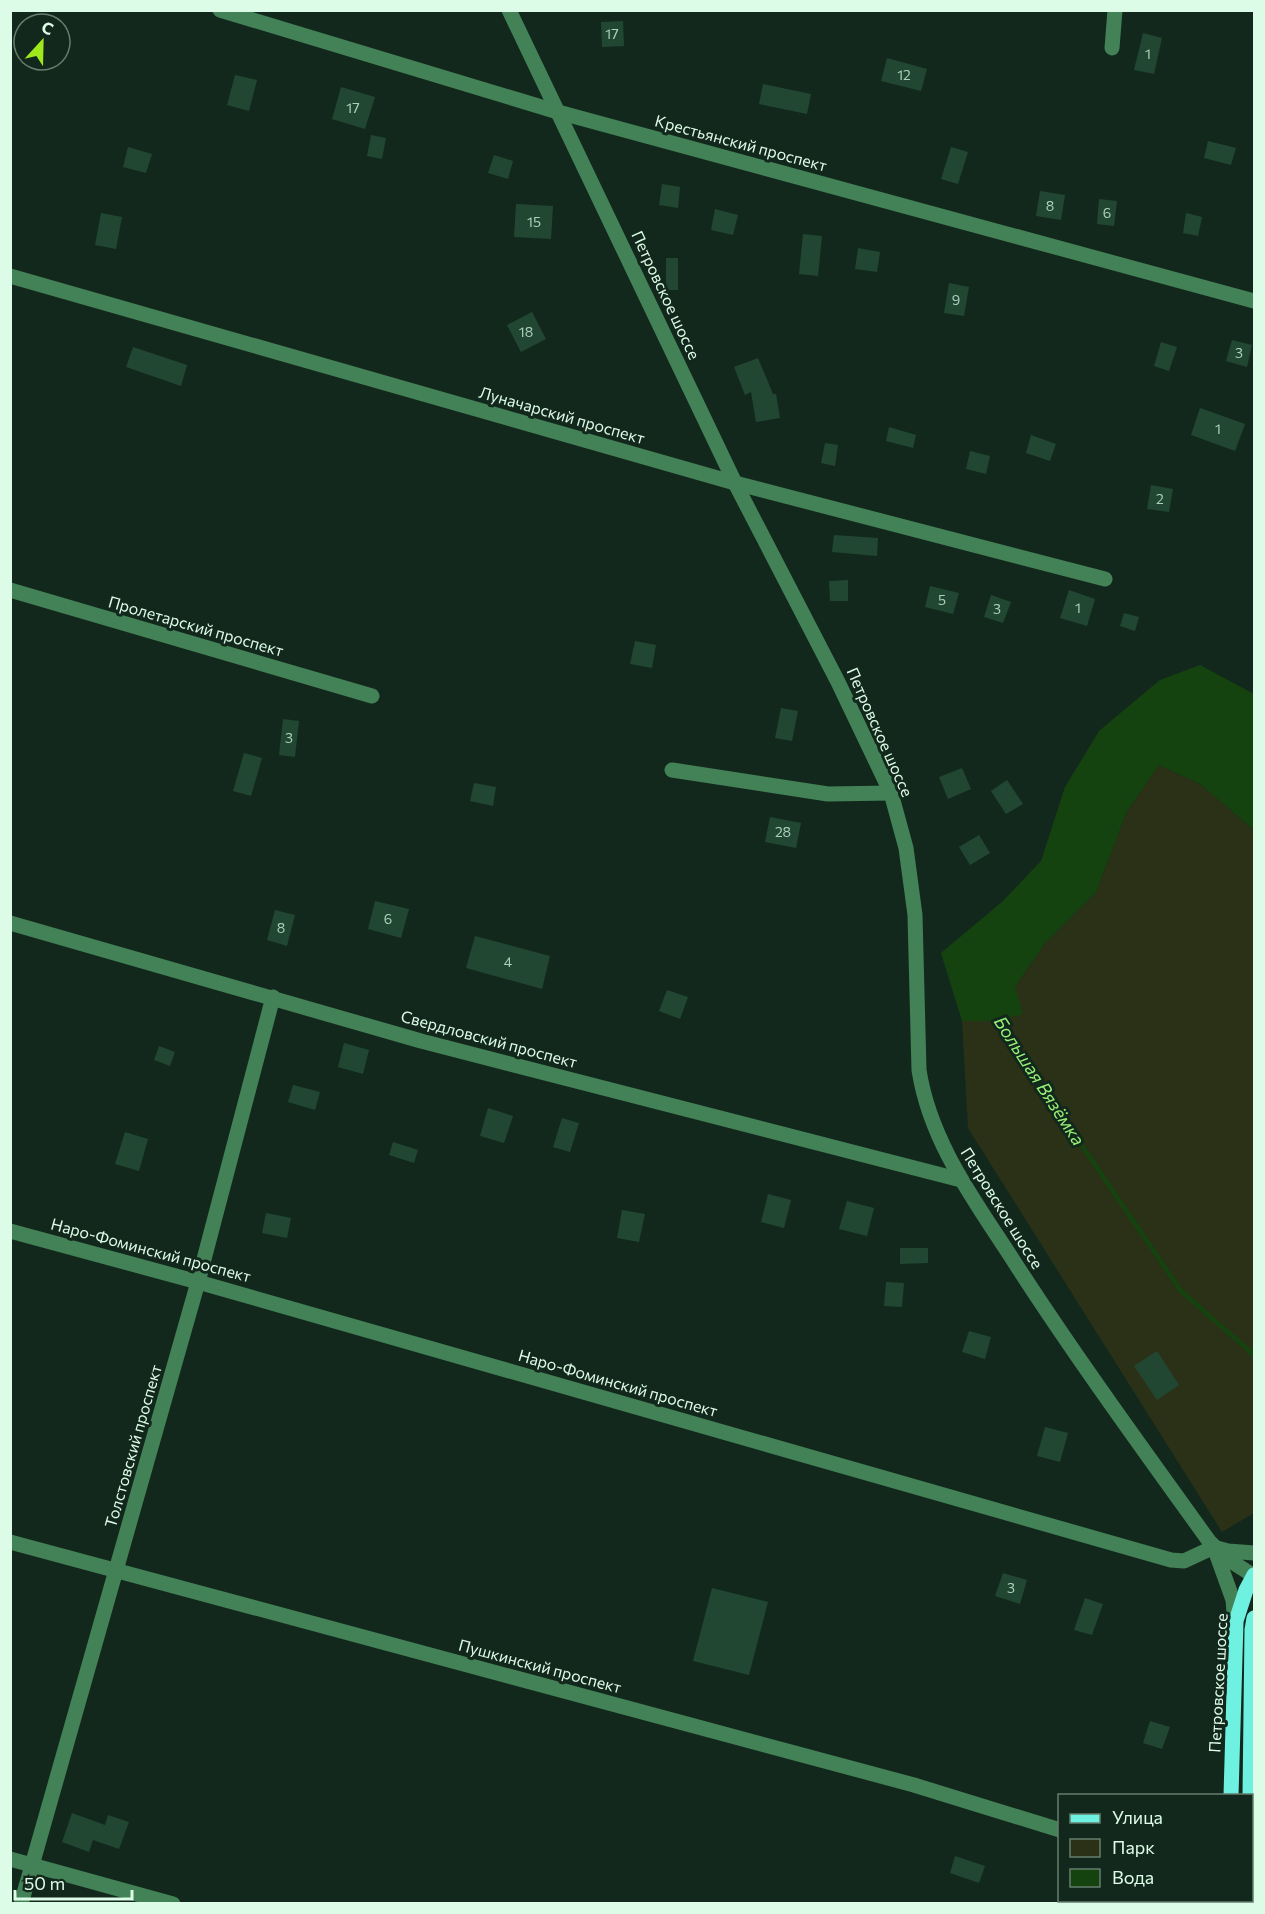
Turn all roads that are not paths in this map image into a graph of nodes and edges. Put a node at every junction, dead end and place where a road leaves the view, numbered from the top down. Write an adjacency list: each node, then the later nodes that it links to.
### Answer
1 (220, 10): 5 (street, Крестьянский проспект)
2 (509, 10): 5 (street, Петровское шоссе)
3 (1115, 10): 4 (street)
4 (1112, 48)
5 (558, 112): 7 (street, Крестьянский проспект); 8 (street, Петровское шоссе)
6 (10, 276): 8 (street, Луначарский проспект)
7 (1254, 301)
8 (735, 483): 9 (street, Луначарский проспект); 13 (street, Петровское шоссе)
9 (1106, 579)
10 (10, 590): 11 (street, Пролетарский проспект)
11 (372, 696)
12 (672, 771): 13 (street)
13 (891, 793): 16 (street, Петровское шоссе)
14 (10, 922): 15 (street, Свердловский проспект)
15 (273, 997): 16 (street, Свердловский проспект); 18 (street, Толстовский проспект)
16 (961, 1180): 20 (street, Петровское шоссе)
17 (10, 1231): 18 (street, Наро-Фоминский проспект)
18 (198, 1282): 20 (street, Наро-Фоминский проспект); 22 (street, Толстовский проспект)
19 (10, 1542): 22 (street, Пушкинский проспект)
20 (1214, 1547): 21 (street); 23 (street, Петровское шоссе); 25 (street)
21 (1254, 1553)
22 (116, 1571): 28 (street, Пушкинский проспект); 30 (street, Толстовский проспект)
23 (1254, 1576): 25 (main road, Петровское шоссе)
24 (1254, 1618): 27 (main road, Петровское шоссе)
25 (1235, 1635): 26 (main road, Петровское шоссе)
26 (1231, 1794)
27 (1250, 1794)
28 (1058, 1830)
29 (10, 1858): 30 (street)
30 (33, 1865): 31 (street, Толстовский проспект); 32 (street)
31 (21, 1904)
32 (173, 1904)

